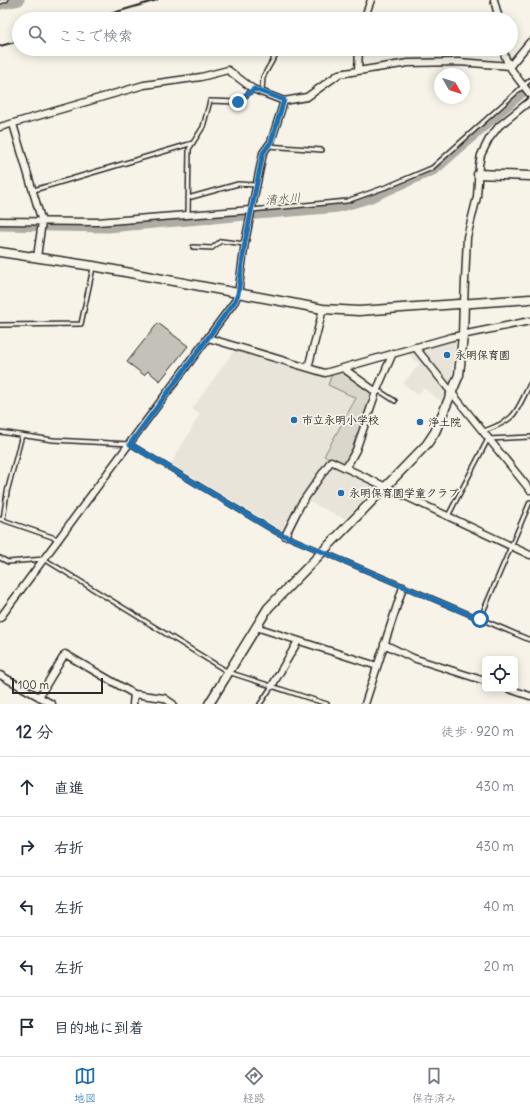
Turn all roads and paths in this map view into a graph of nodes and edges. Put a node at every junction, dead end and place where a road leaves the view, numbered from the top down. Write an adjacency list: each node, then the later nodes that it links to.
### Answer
1 (6, 0): 4 (lane)
2 (371, 0): 5 (street)
3 (494, 0): 6 (street)
4 (0, 2)
5 (367, 12)
6 (497, 12)
7 (530, 42): 11 (street)
8 (274, 56): 16 (lane)
9 (359, 56): 12 (street)
10 (505, 56): 11 (street)
11 (510, 66): 12 (street); 14 (street)
12 (358, 71): 18 (street)
13 (530, 80): 14 (lane)
14 (524, 86): 17 (street); 30 (lane)
15 (254, 89): 16 (street); 20 (street); 22 (lane)
16 (262, 91): 18 (street)
17 (530, 94)
18 (284, 100): 23 (street)
19 (530, 101): 25 (street)
20 (13, 124): 21 (street); 28 (street)
21 (0, 127)
22 (193, 143): 28 (lane); 29 (lane)
23 (268, 146): 24 (lane); 27 (street)
24 (322, 150)
25 (478, 174): 26 (street); 41 (street)
26 (530, 176)
27 (256, 185): 29 (lane); 30 (street)
28 (34, 190): 33 (street)
29 (188, 198): 31 (lane)
30 (251, 210): 31 (street); 34 (street)
31 (188, 215): 33 (street)
32 (0, 221): 33 (street)
33 (42, 222): 37 (street)
34 (244, 244): 35 (lane); 39 (street)
35 (194, 247)
36 (0, 252): 37 (street)
37 (37, 257): 38 (street)
38 (93, 266): 39 (street); 44 (lane)
39 (238, 294): 42 (street); 46 (street)
40 (530, 299): 41 (street)
41 (464, 304): 42 (street); 45 (street)
42 (323, 309): 49 (street)
43 (530, 321): 45 (street)
44 (0, 325)
45 (463, 335): 47 (street); 53 (street)
46 (208, 338): 49 (street); 60 (street)
47 (415, 347): 48 (street); 53 (street)
48 (393, 353): 50 (street); 52 (street)
49 (308, 368): 50 (street)
50 (343, 368): 52 (street)
51 (530, 384): 56 (lane)
52 (376, 392): 54 (lane); 61 (street)
53 (451, 393): 56 (street); 62 (street)
54 (395, 401)
55 (0, 432): 57 (lane)
56 (482, 432): 59 (street)
57 (22, 435): 60 (lane); 66 (lane)
58 (530, 437): 59 (lane)
59 (488, 440): 63 (street); 65 (lane)
60 (130, 444): 67 (lane); 68 (street)
61 (346, 468): 62 (street); 67 (street)
62 (386, 486): 65 (street); 70 (street)
63 (530, 490)
64 (530, 502): 69 (lane)
65 (448, 517): 69 (street)
66 (1, 519): 68 (lane)
67 (285, 536): 70 (lane)
68 (59, 539): 73 (street)
69 (511, 547): 71 (street); 76 (lane)
70 (321, 552): 74 (lane); 77 (street)
71 (530, 555)
72 (0, 558): 73 (lane)
73 (44, 559): 75 (street); 82 (lane)
74 (403, 587): 76 (lane); 80 (street)
75 (0, 618)
76 (480, 619): 78 (lane)
77 (256, 627): 79 (street); 82 (street)
78 (530, 640)
79 (298, 641): 81 (street); 85 (street)
80 (384, 644): 81 (street); 84 (street)
81 (377, 666): 96 (street)
82 (228, 672): 85 (lane); 93 (street)
83 (0, 675): 89 (street)
84 (482, 680)
85 (272, 686): 94 (lane); 95 (lane)
86 (518, 692): 88 (street)
87 (134, 694): 89 (street); 91 (street); 92 (street)
88 (530, 696)
89 (39, 697): 90 (street)
90 (52, 704)
91 (133, 704)
92 (173, 704)
93 (209, 704)
94 (260, 704)
95 (327, 704)
96 (365, 704)

